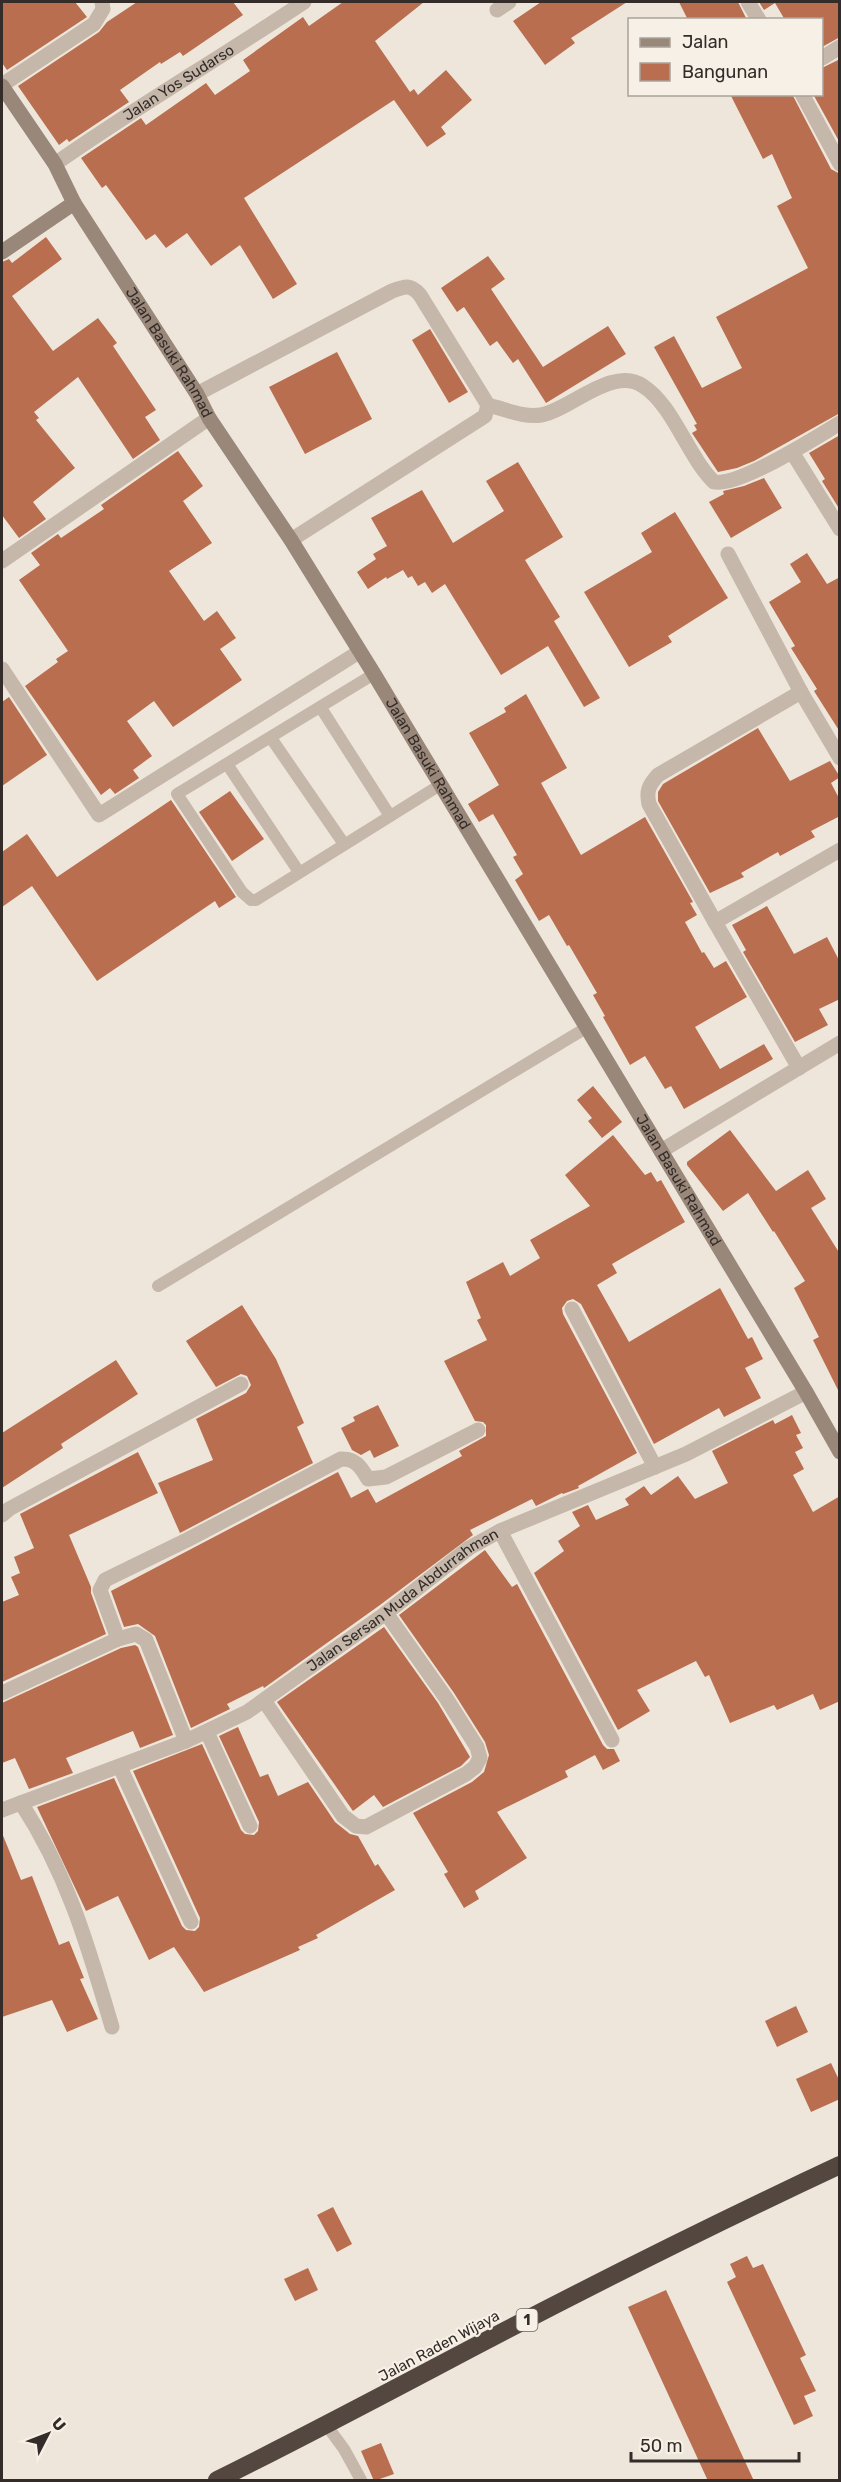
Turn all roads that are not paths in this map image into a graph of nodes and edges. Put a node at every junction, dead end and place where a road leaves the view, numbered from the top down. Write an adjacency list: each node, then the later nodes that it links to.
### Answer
1 (102, 2): 7 (street)
2 (304, 2): 9 (street, Jalan Yos Sudarso)
3 (748, 2): 4 (street)
4 (758, 18)
5 (840, 47): 6 (street)
6 (823, 57)
7 (2, 85): 9 (main road, Jalan Basuki Rahmad)
8 (803, 96): 10 (street)
9 (55, 164): 11 (main road, Jalan Basuki Rahmad)
10 (840, 164)
11 (74, 203): 12 (main road); 13 (main road, Jalan Basuki Rahmad)
12 (2, 252)
13 (197, 394): 14 (street); 15 (main road, Jalan Basuki Rahmad)
14 (488, 405): 17 (street); 19 (street)
15 (209, 418): 19 (main road, Jalan Basuki Rahmad); 21 (street)
16 (840, 423): 17 (street)
17 (792, 452): 18 (street)
18 (840, 529)
19 (291, 540): 22 (main road, Jalan Basuki Rahmad)
20 (728, 554): 26 (street)
21 (2, 561)
22 (359, 652): 24 (main road, Jalan Basuki Rahmad); 25 (street)
23 (2, 669): 25 (street)
24 (374, 674): 27 (lane); 31 (main road, Jalan Basuki Rahmad)
25 (6, 685)
26 (801, 692): 29 (street); 36 (street)
27 (321, 708): 28 (lane); 32 (lane)
28 (271, 738): 30 (lane); 33 (lane)
29 (840, 758)
30 (227, 764): 35 (lane); 35 (lane)
31 (440, 785): 32 (lane); 37 (main road, Jalan Basuki Rahmad)
32 (390, 816): 33 (lane)
33 (344, 844): 35 (lane)
34 (840, 850): 36 (street)
35 (300, 872)
36 (715, 922): 39 (street)
37 (586, 1028): 40 (main road, Jalan Basuki Rahmad); 41 (lane)
38 (840, 1043): 39 (street)
39 (799, 1068): 40 (street)
40 (661, 1150): 44 (main road, Jalan Basuki Rahmad)
41 (158, 1286)
42 (572, 1310): 47 (street)
43 (241, 1384): 48 (street)
44 (806, 1392): 46 (main road, Jalan Basuki Rahmad); 47 (street, Jalan Sersan Muda Abdurrahman)
45 (477, 1430): 51 (street)
46 (840, 1452)
47 (655, 1467): 49 (street, Jalan Sersan Muda Abdurrahman)
48 (2, 1515)
49 (500, 1531): 50 (street, Jalan Sersan Muda Abdurrahman); 55 (street)
50 (386, 1613): 53 (street, Jalan Sersan Muda Abdurrahman); 53 (street)
51 (118, 1639): 52 (street); 56 (street)
52 (2, 1693)
53 (265, 1702): 54 (street, Jalan Sersan Muda Abdurrahman)
54 (207, 1732): 56 (street, Jalan Sersan Muda Abdurrahman); 60 (street)
55 (612, 1740)
56 (186, 1741): 57 (street, Jalan Sersan Muda Abdurrahman)
57 (120, 1767): 58 (street, Jalan Sersan Muda Abdurrahman); 61 (street)
58 (21, 1803): 59 (street, Jalan Sersan Muda Abdurrahman); 62 (street)
59 (2, 1810)
60 (250, 1826)
61 (191, 1922)
62 (112, 2027)
63 (840, 2165): 64 (highway, Jalan Raden Wijaya / 1)
64 (327, 2426): 65 (highway, Jalan Raden Wijaya / 1); 66 (lane)
65 (217, 2481)
66 (361, 2481)

